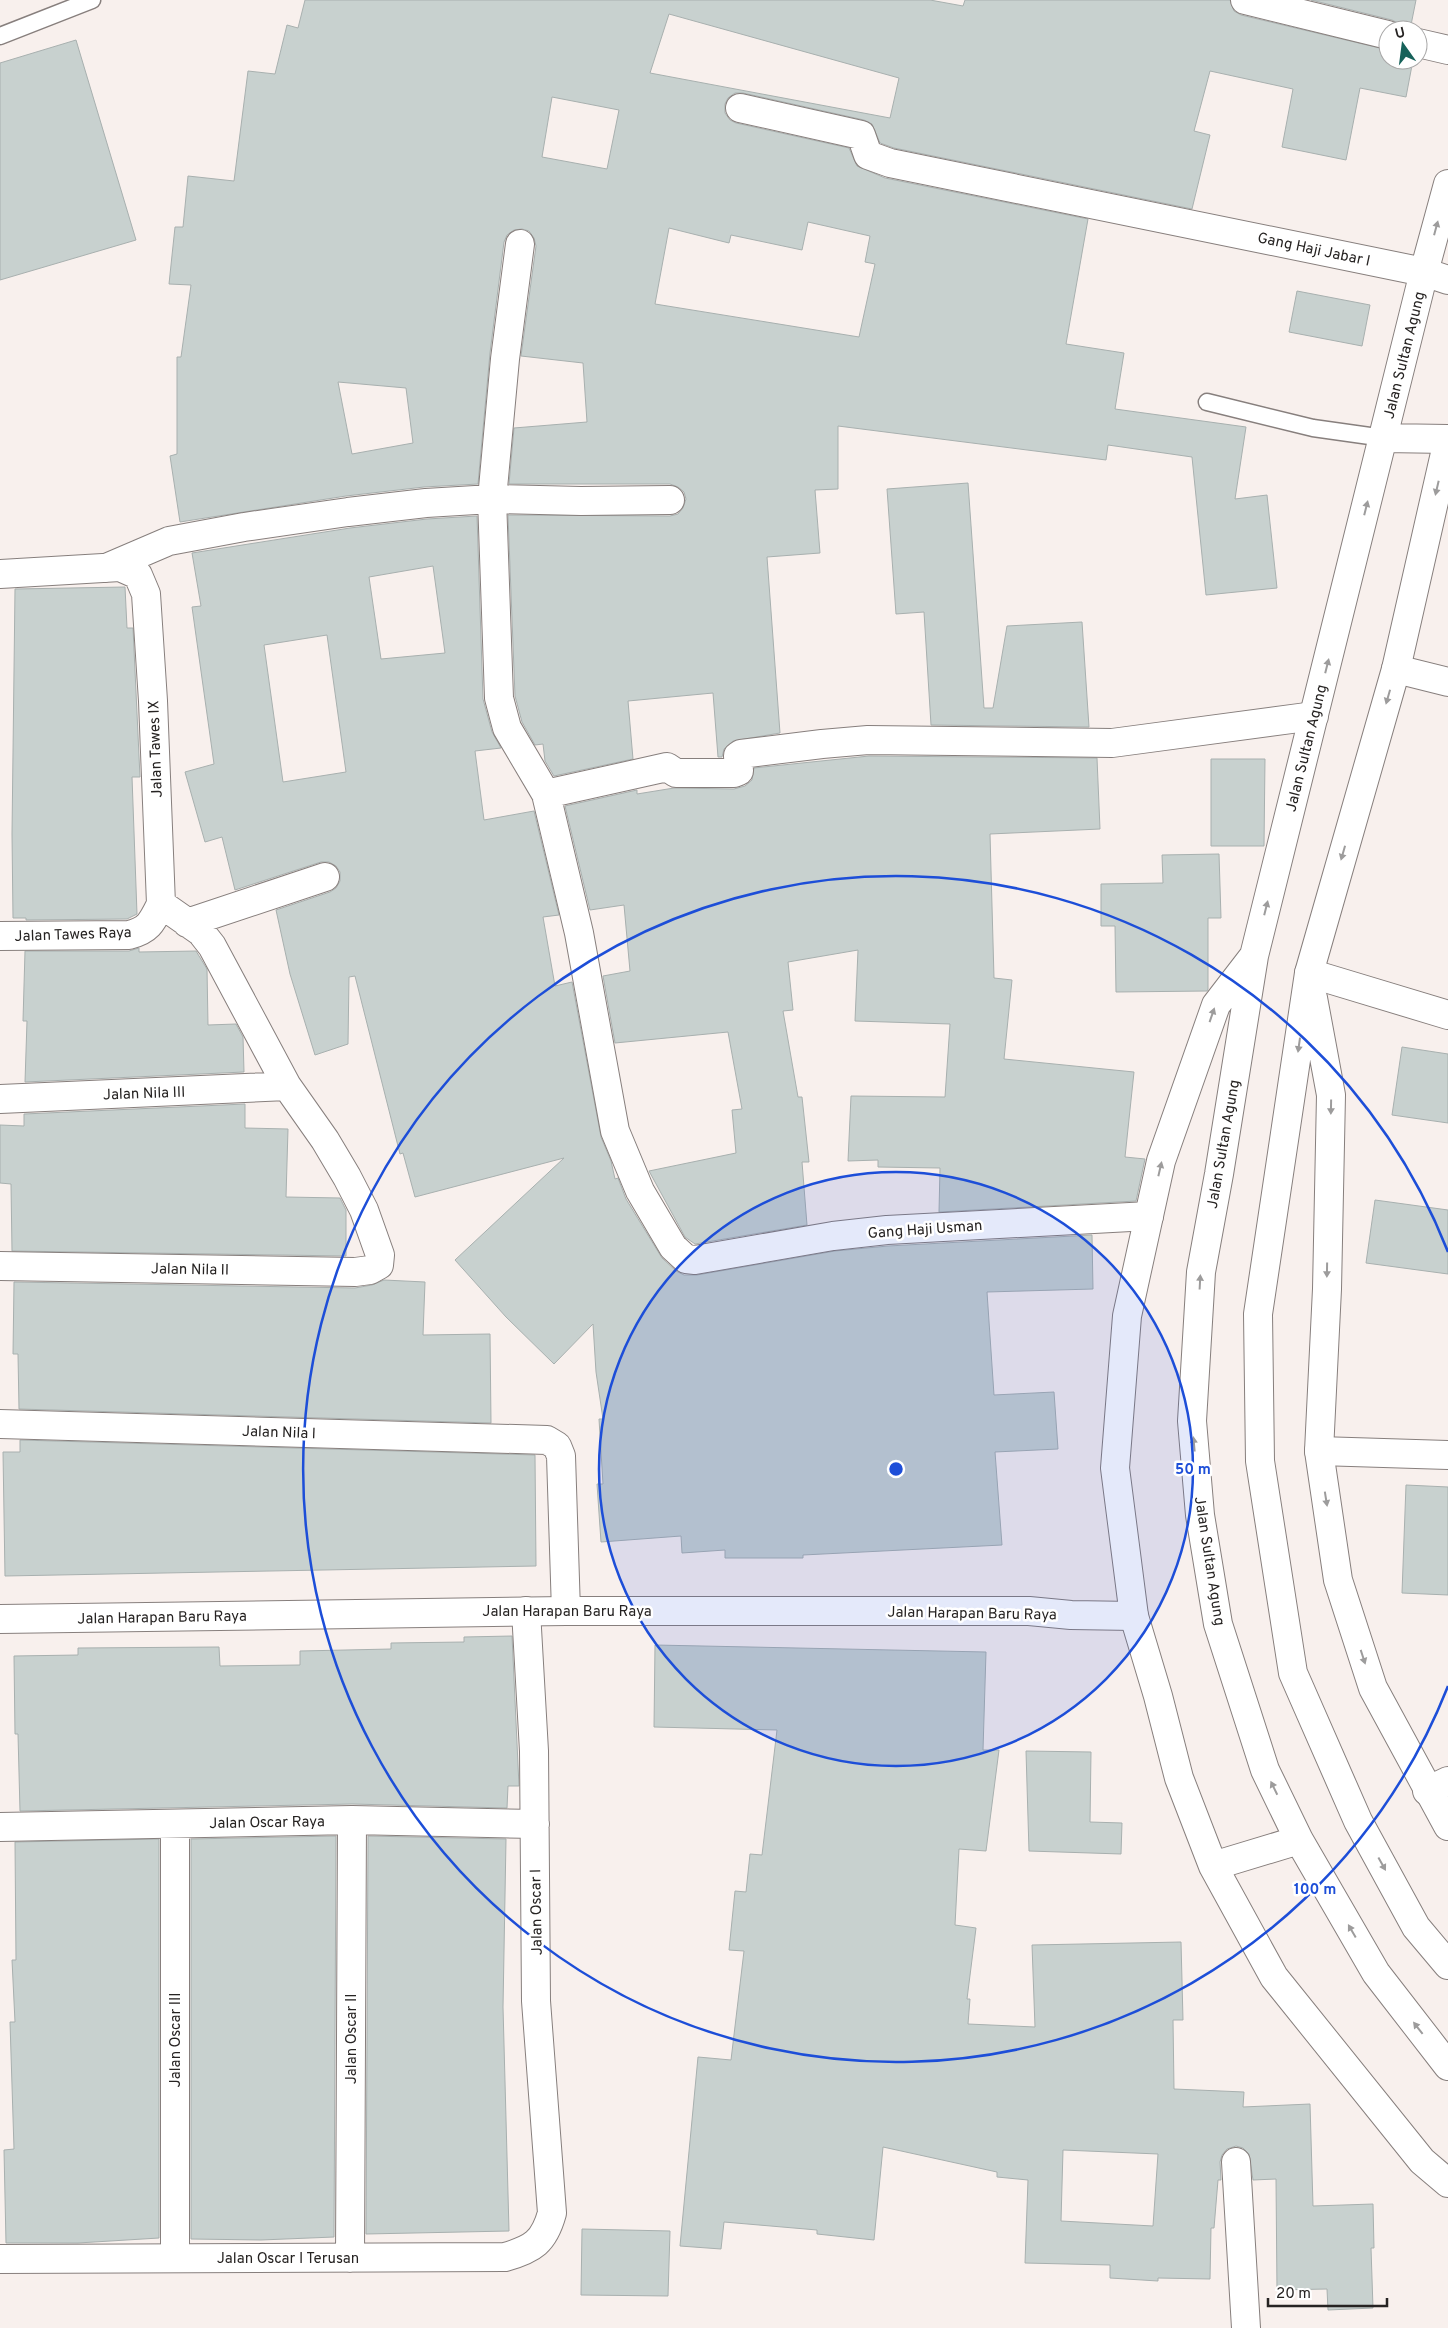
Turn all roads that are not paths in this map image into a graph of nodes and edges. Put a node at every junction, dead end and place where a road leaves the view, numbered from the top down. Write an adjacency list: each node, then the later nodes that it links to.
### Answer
1 (92, 0): 4 (lane)
2 (1245, 0): 3 (main road)
3 (1378, 33)
4 (0, 36)
5 (1428, 45): 6 (main road)
6 (1448, 50)
7 (740, 108): 10 (main road, Gang Haji Jabar I)
8 (1448, 184): 10 (main road, Jalan Sultan Agung, one-way to 8)
9 (520, 244): 14 (main road)
10 (1436, 276): 12 (main road, Jalan Sultan Agung)
11 (1207, 402): 12 (lane)
12 (1384, 438): 13 (main road); 20 (main road, Jalan Sultan Agung, one-way to 12)
13 (1448, 440): 18 (main road, one-way to 18)
14 (492, 499): 15 (main road); 16 (main road); 21 (main road)
15 (670, 500)
16 (106, 568): 17 (main road); 23 (main road, Jalan Tawes IX)
17 (0, 574)
18 (1396, 669): 19 (main road); 27 (main road, one-way to 27)
19 (1448, 682)
20 (1314, 716): 21 (main road); 26 (main road, Jalan Sultan Agung, one-way to 20)
21 (546, 794): 31 (main road, Gang Haji Usman)
22 (325, 877): 24 (main road)
23 (161, 904): 24 (main road); 25 (main road, Jalan Tawes Raya)
24 (187, 923): 29 (main road)
25 (0, 936)
26 (1254, 956): 31 (main road, one-way to 26); 46 (main road, Jalan Sultan Agung, one-way to 26)
27 (1309, 973): 28 (main road); 34 (main road, one-way to 34); 48 (main road, one-way to 48)
28 (1448, 1015)
29 (287, 1086): 30 (main road, Jalan Nila III); 32 (main road, Jalan Nila II)
30 (0, 1099)
31 (1149, 1216): 38 (main road)
32 (0, 1266)
33 (0, 1424): 37 (main road, Jalan Nila I)
34 (1319, 1451): 35 (main road); 40 (main road, one-way to 40)
35 (1448, 1455)
36 (526, 1611): 37 (main road, Jalan Harapan Baru Raya); 39 (main road, Jalan Harapan Baru Raya); 43 (main road, Jalan Oscar I)
37 (566, 1611): 38 (main road, Jalan Harapan Baru Raya)
38 (1134, 1616): 47 (main road)
39 (0, 1620)
40 (1438, 1786): 44 (main road)
41 (352, 1820): 42 (main road, Jalan Oscar Raya); 43 (main road, Jalan Oscar Raya); 54 (main road, Jalan Oscar II)
42 (175, 1824): 45 (main road, Jalan Oscar Raya); 53 (main road, Jalan Oscar III)
43 (535, 1824): 52 (main road, Jalan Oscar I)
44 (1448, 1826)
45 (0, 1828)
46 (1299, 1840): 47 (main road); 49 (main road, Jalan Sultan Agung, one-way to 46)
47 (1213, 1866): 51 (main road)
48 (1448, 1965)
49 (1448, 2066)
50 (1236, 2162): 56 (main road)
51 (1448, 2183)
52 (552, 2212): 54 (main road, Jalan Oscar I Terusan)
53 (175, 2257): 54 (main road, Jalan Oscar I Terusan); 55 (main road, Jalan Oscar I Terusan)
54 (350, 2258)
55 (0, 2259)
56 (1246, 2328)

